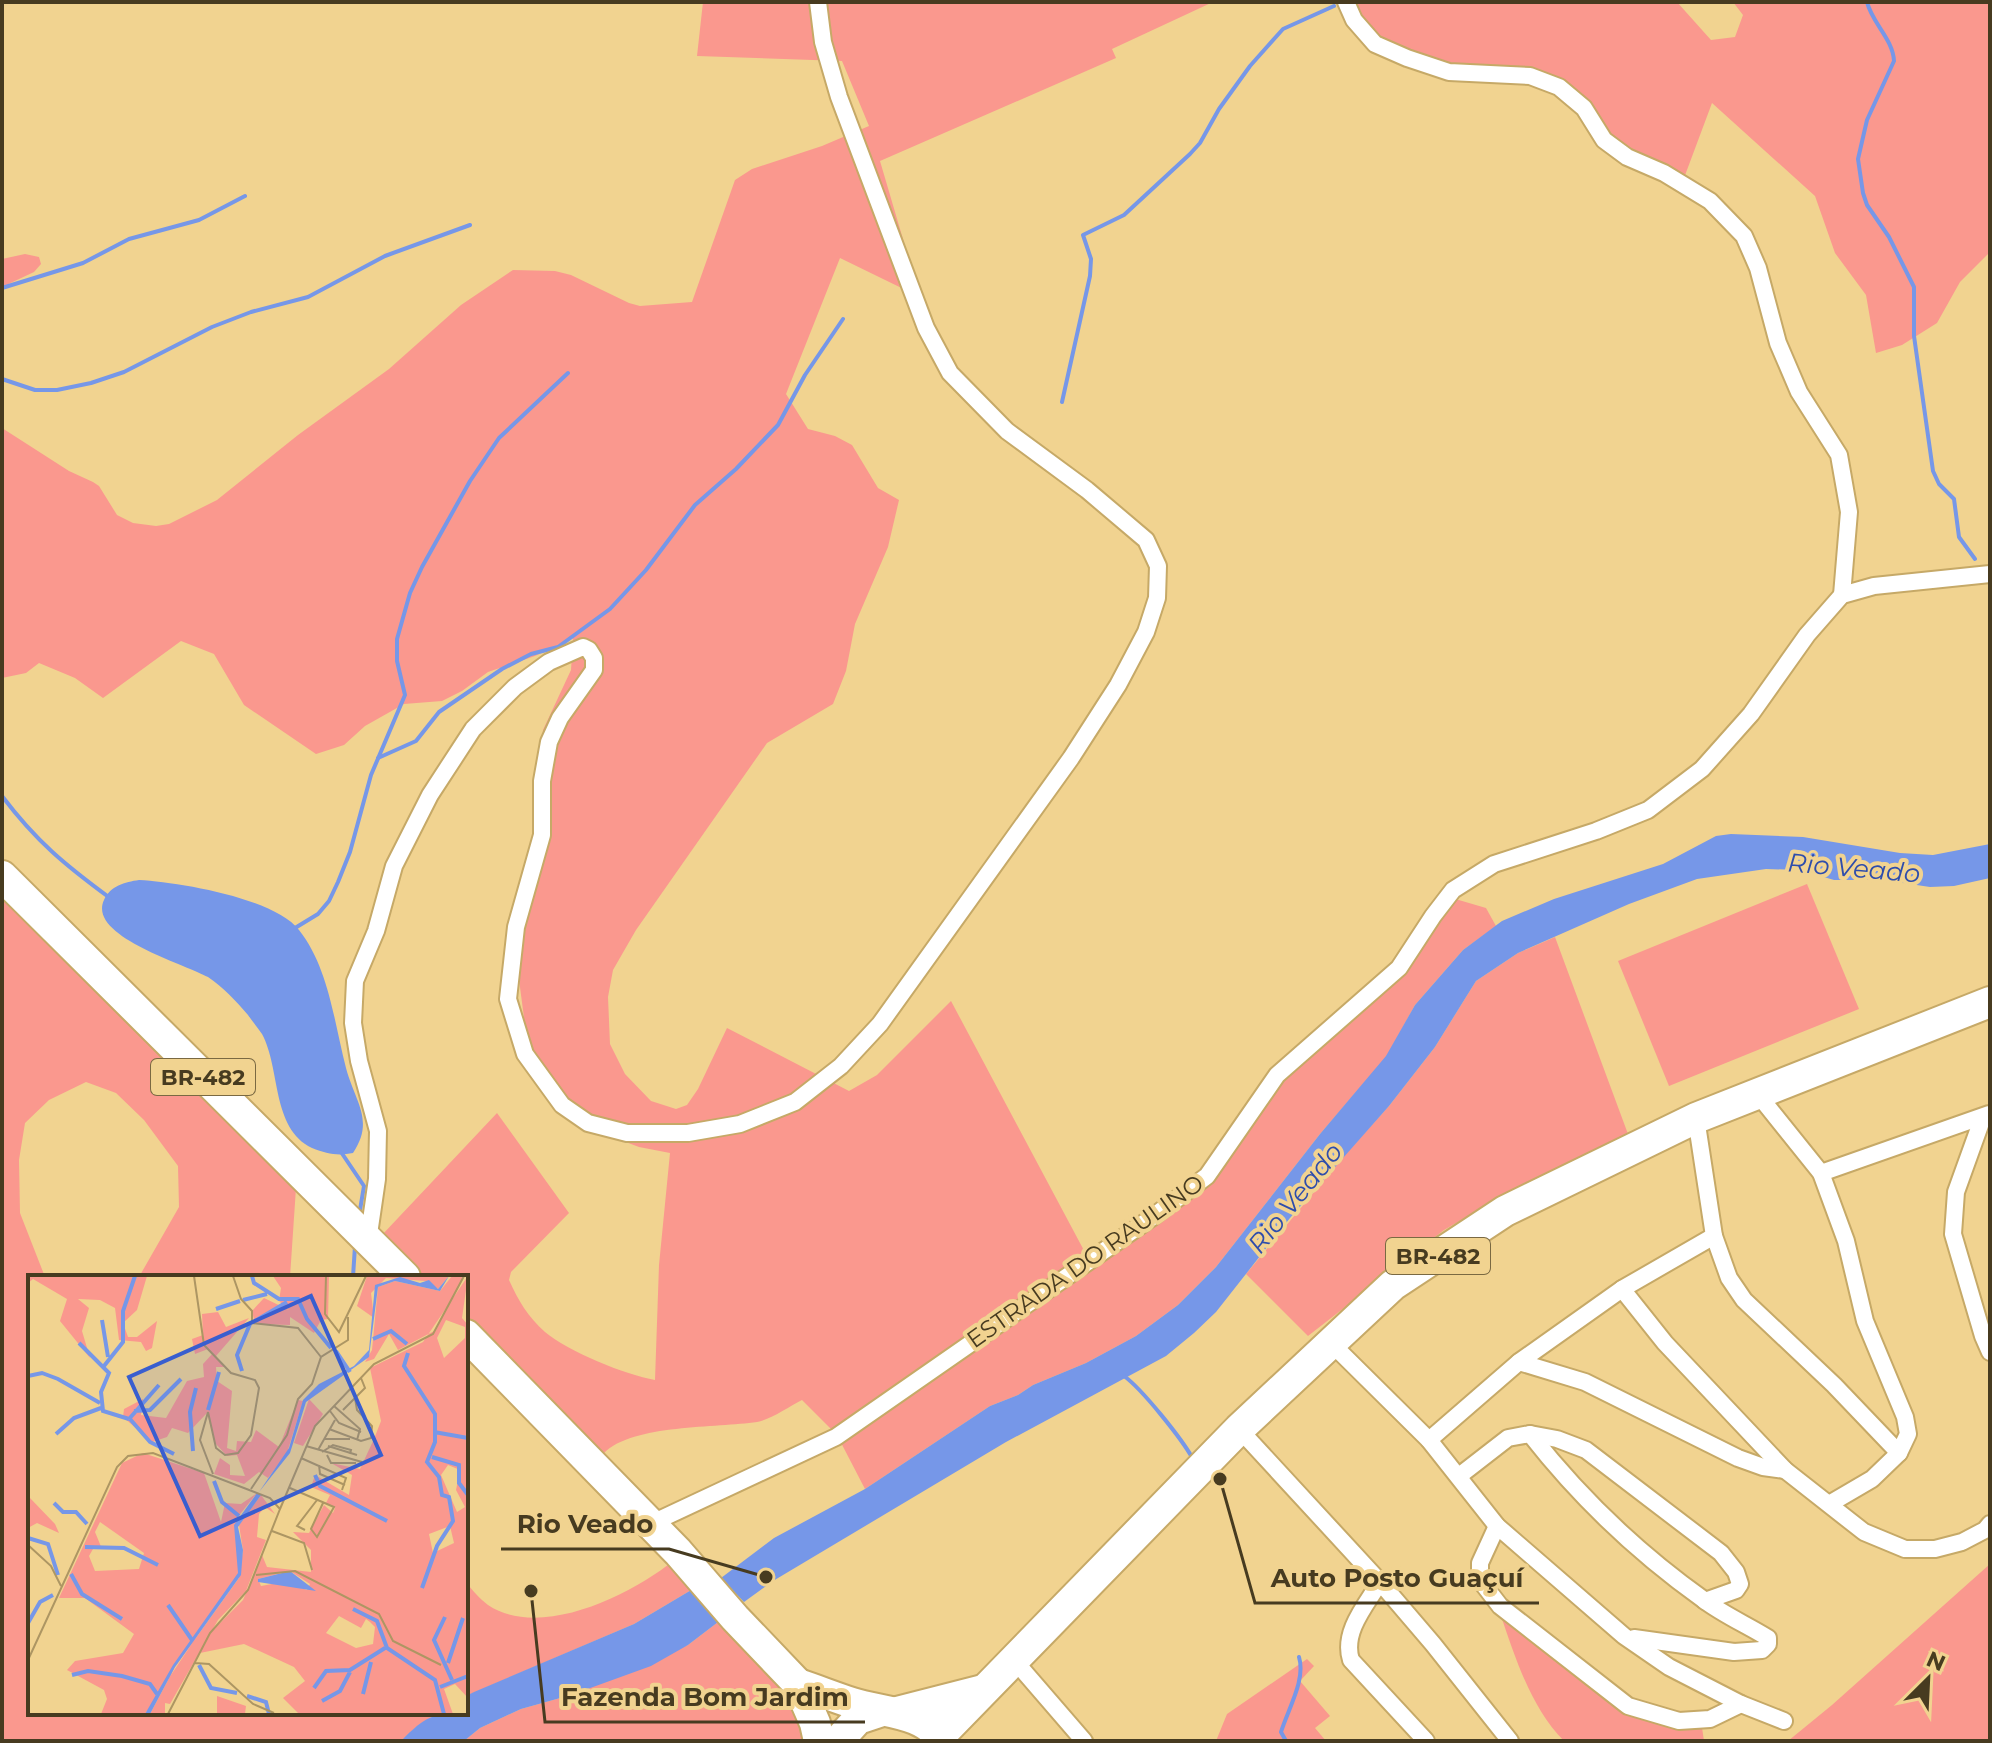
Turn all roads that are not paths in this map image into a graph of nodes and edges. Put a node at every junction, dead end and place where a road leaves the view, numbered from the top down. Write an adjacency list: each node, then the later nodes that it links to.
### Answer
1 (818, 2): 12 (street)
2 (1346, 2): 4 (street)
3 (1990, 574): 4 (street)
4 (1842, 595): 26 (street, ESTRADA DO RAULINO)
5 (2, 876): 12 (highway, BR-482)
6 (1990, 1002): 7 (highway, BR-482)
7 (1756, 1092): 9 (highway, BR-482); 10 (street)
8 (1986, 1115): 10 (street); 17 (street)
9 (1696, 1118): 11 (street); 16 (highway, BR-482)
10 (1821, 1173): 22 (street)
11 (1714, 1236): 14 (street); 22 (street)
12 (368, 1242): 13 (highway, BR-482)
13 (403, 1275)
14 (1622, 1289): 18 (street); 23 (street)
15 (468, 1337): 26 (highway, BR-482)
16 (1330, 1342): 19 (highway, BR-482); 21 (street)
17 (1990, 1352)
18 (1519, 1362): 21 (street); 23 (street)
19 (1239, 1429): 29 (street); 32 (highway, BR-482)
20 (1530, 1434): 24 (street); 30 (street); 30 (street)
21 (1429, 1440): 24 (street)
22 (1899, 1453): 25 (street)
23 (1785, 1470): 25 (street)
24 (1459, 1476): 28 (street)
25 (1831, 1503): 27 (street)
26 (650, 1524): 33 (highway, BR-482)
27 (1990, 1524)
28 (1497, 1526): 31 (street); 34 (street)
29 (1380, 1582): 41 (street); 42 (street)
30 (1705, 1601): 31 (street)
31 (1624, 1636): 34 (street)
32 (998, 1676): 35 (highway); 37 (highway, BR-482); 40 (street)
33 (798, 1684): 35 (highway, BR-482); 38 (highway, BR-482)
34 (1741, 1704): 36 (street)
35 (890, 1712): 37 (highway, BR-482); 39 (highway)
36 (1784, 1721)
37 (946, 1740)
38 (819, 1741)
39 (838, 1741)
40 (1084, 1741)
41 (1426, 1741)
42 (1510, 1741)

